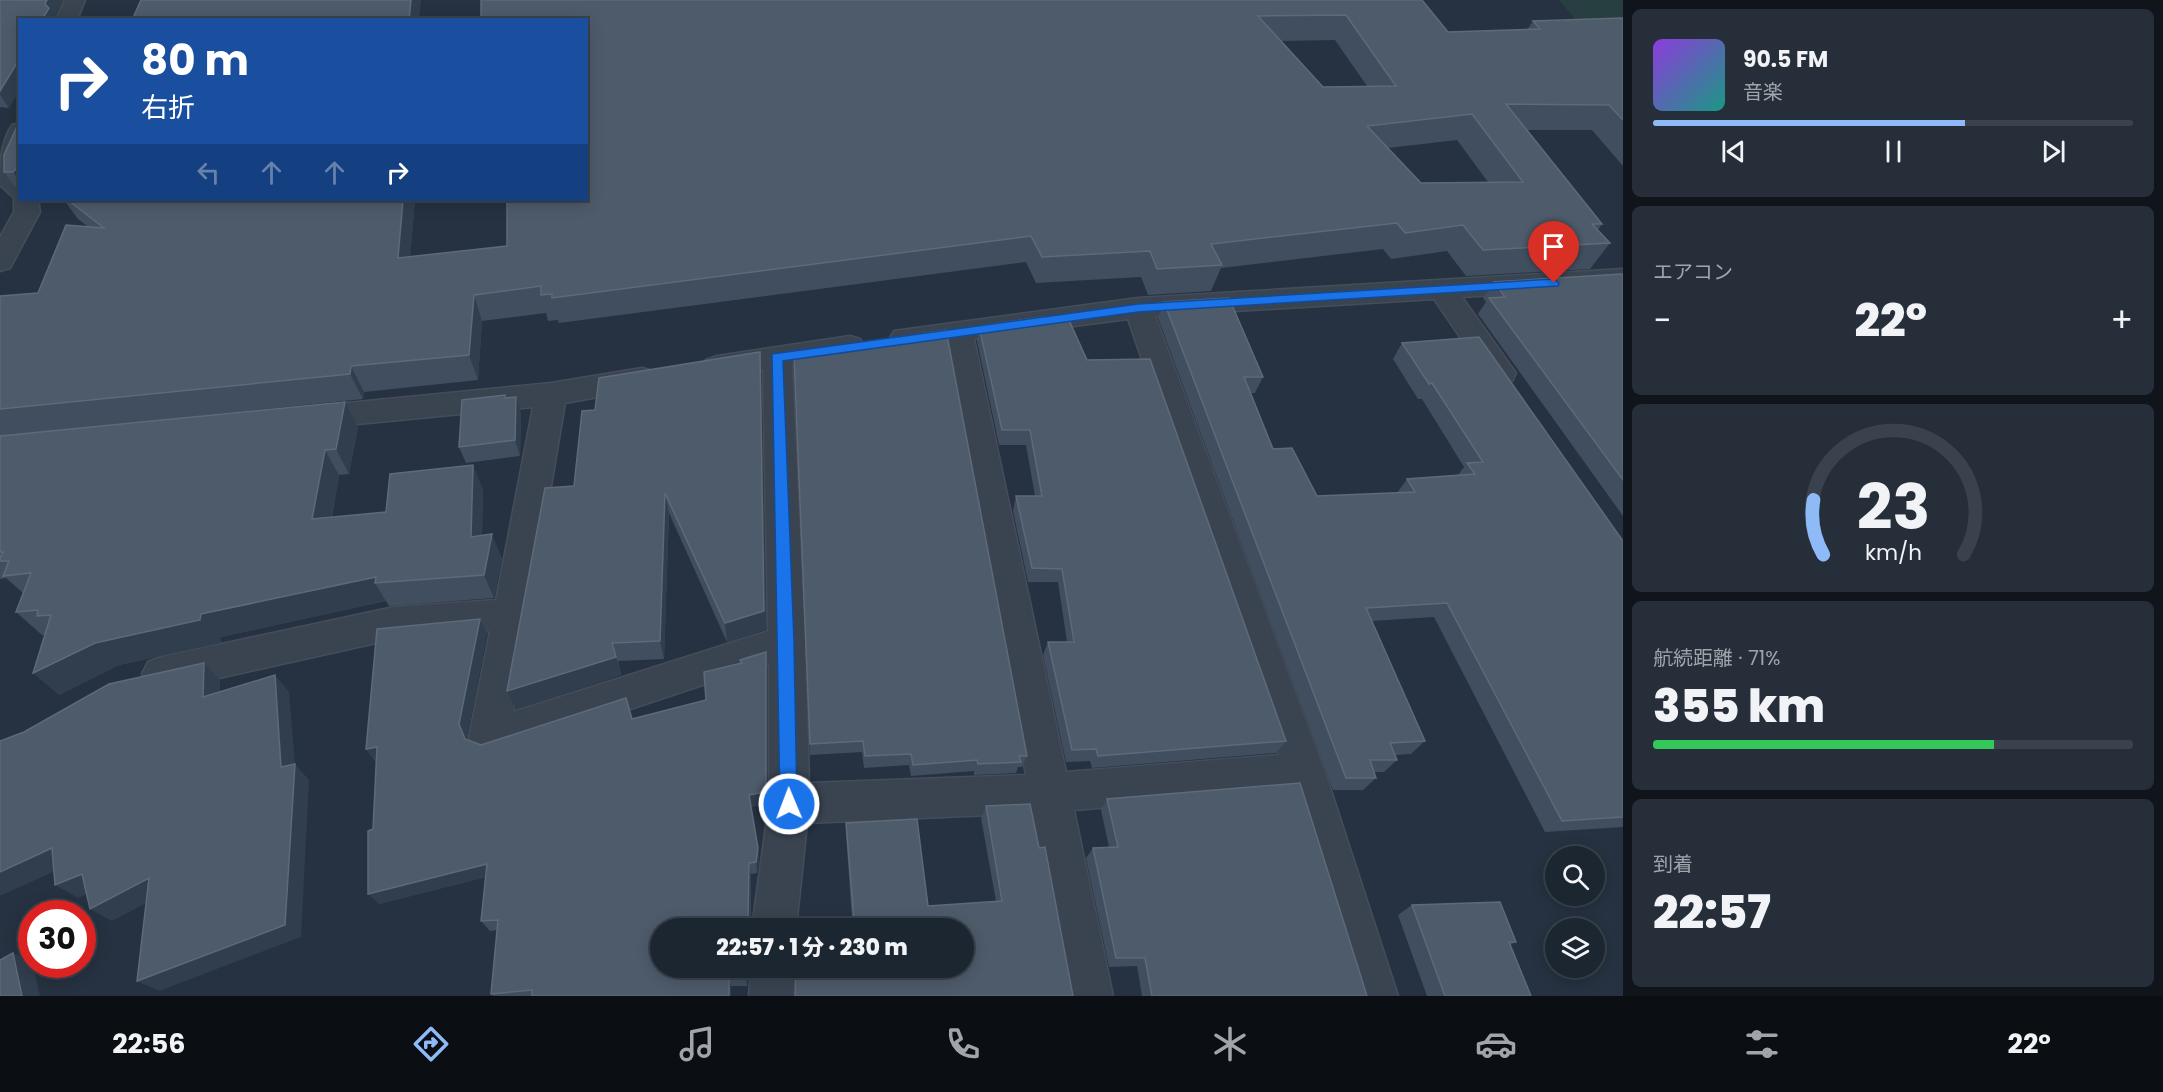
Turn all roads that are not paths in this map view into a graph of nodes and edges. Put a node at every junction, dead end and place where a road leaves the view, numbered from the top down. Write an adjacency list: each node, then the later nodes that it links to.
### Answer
1 (75, 0): 2 (street)
2 (67, 18)
3 (18, 136): 4 (street)
4 (18, 190)
5 (26, 201): 6 (street)
6 (0, 262)
7 (1622, 280): 8 (street)
8 (1443, 291): 9 (street); 13 (street)
9 (1138, 308): 10 (street); 18 (street)
10 (958, 331): 11 (street); 19 (street)
11 (777, 357): 12 (street); 16 (street)
12 (551, 394): 14 (street); 15 (street)
13 (1516, 395)
14 (281, 421)
15 (511, 614): 16 (street); 17 (street)
16 (787, 641): 20 (street)
17 (130, 681)
18 (1305, 772): 19 (street); 25 (street)
19 (1050, 793): 20 (street); 24 (street)
20 (789, 804): 21 (street)
21 (775, 918)
22 (773, 978): 23 (street)
23 (772, 996)
24 (1090, 996)
25 (1375, 996)

